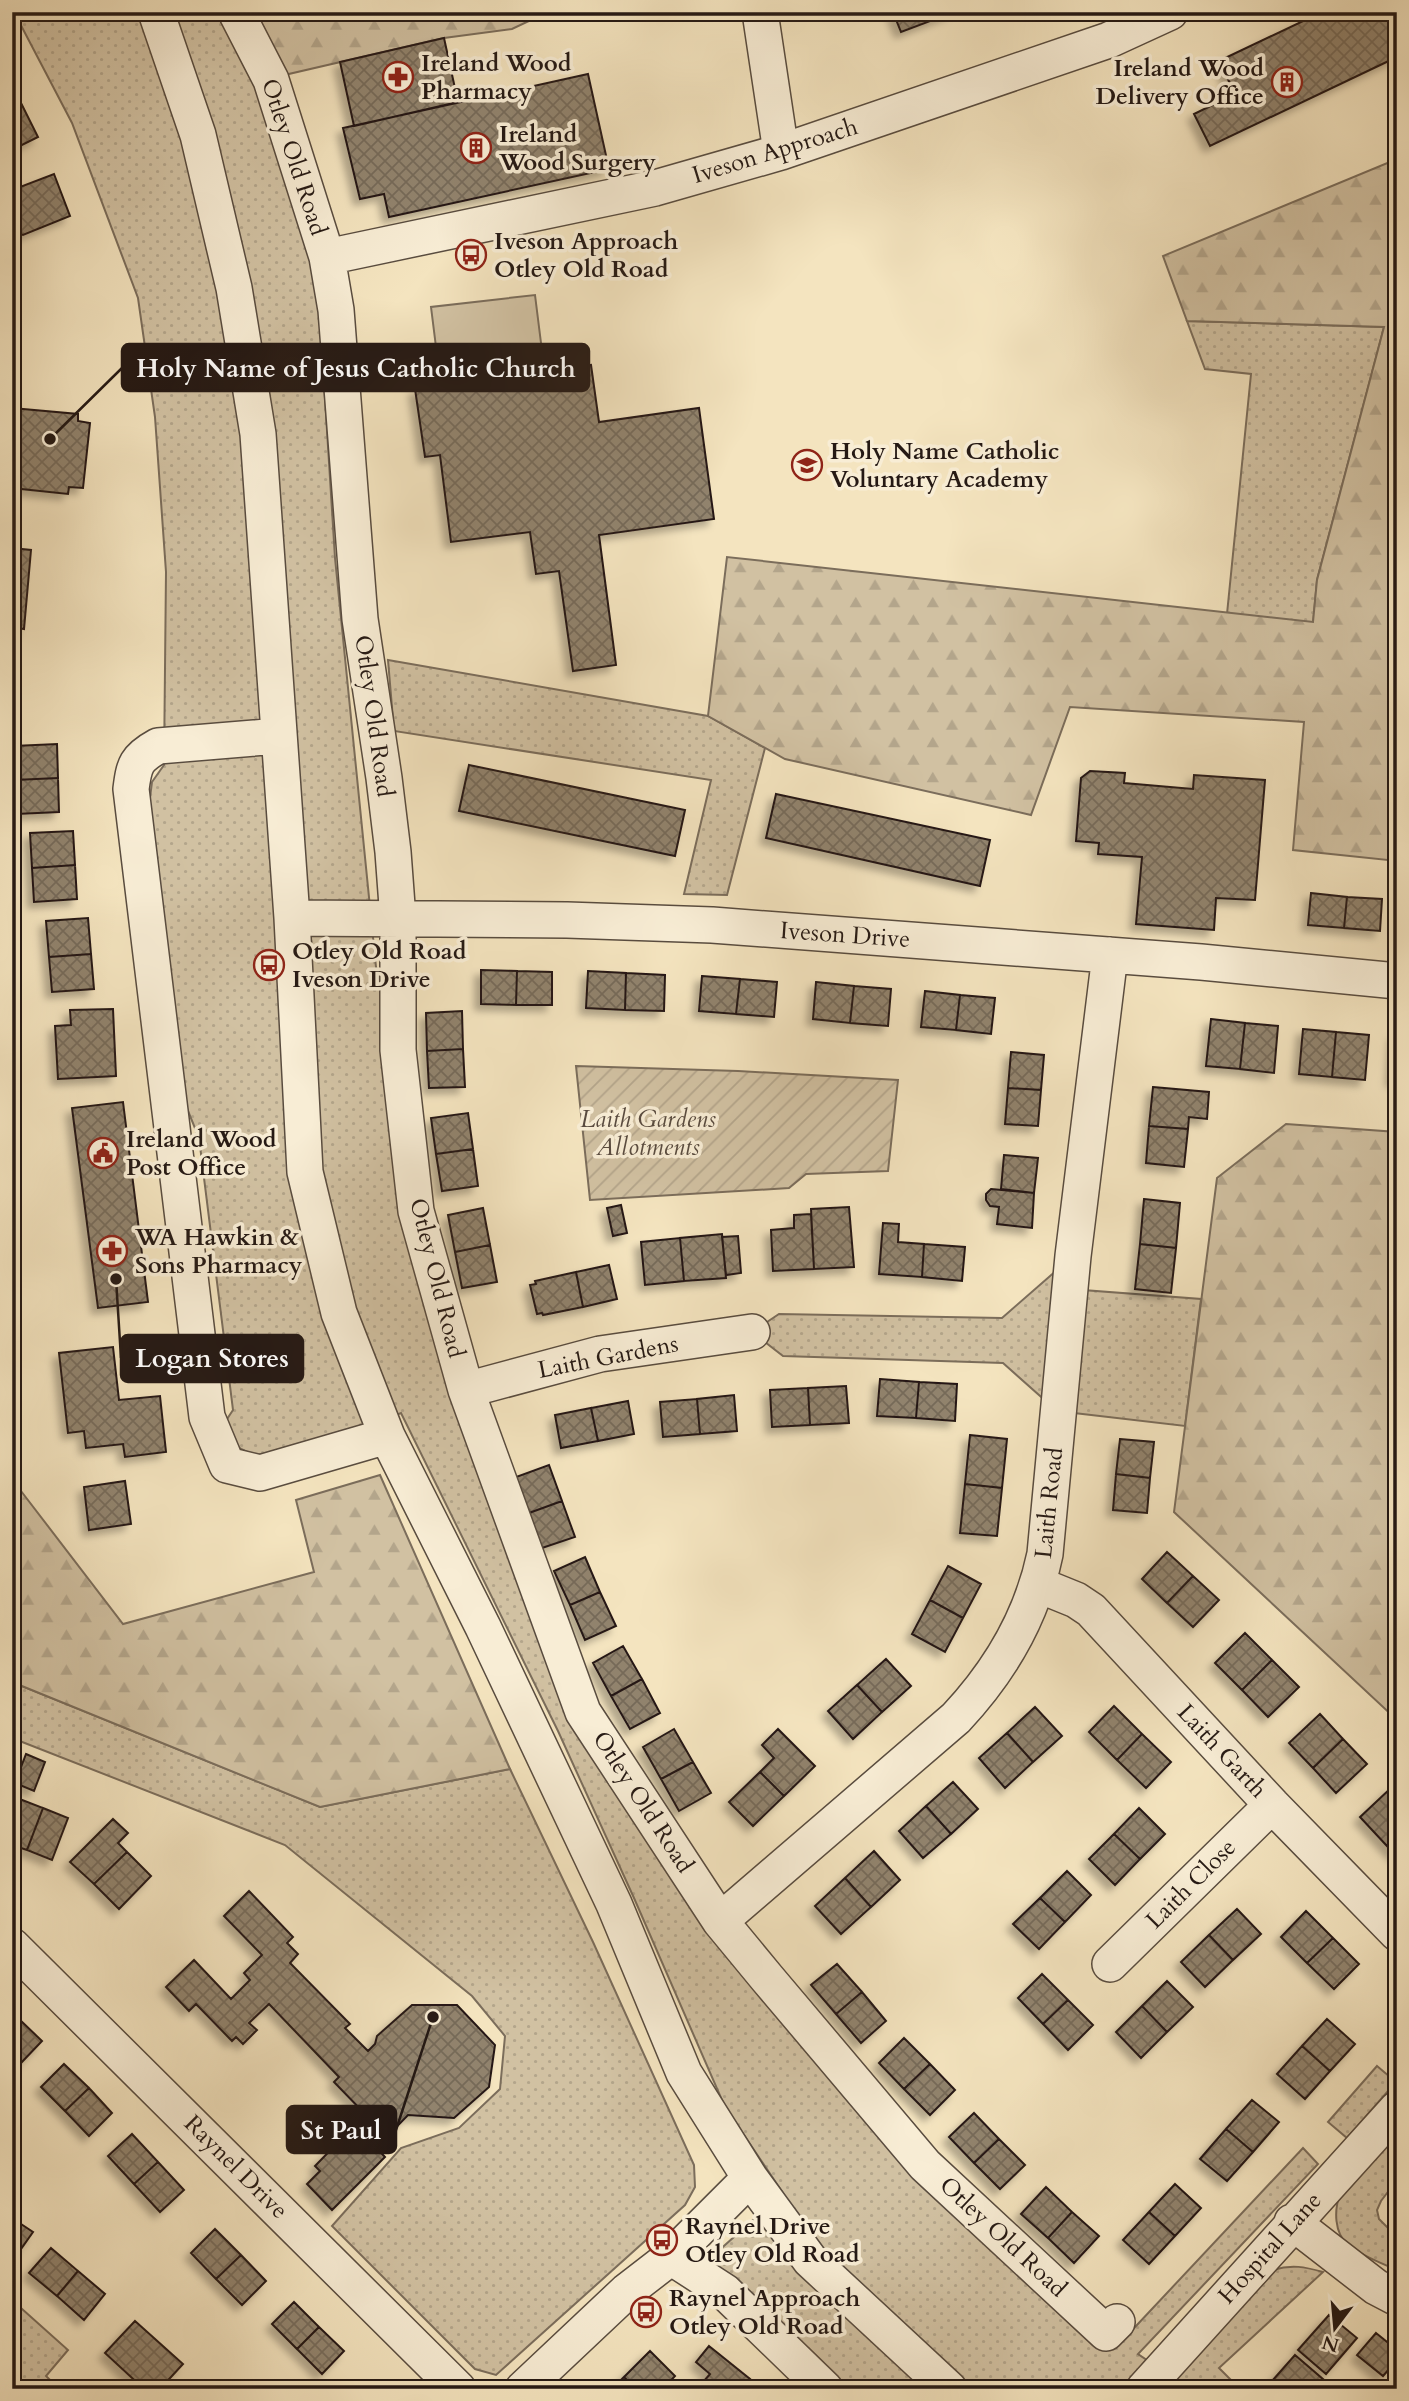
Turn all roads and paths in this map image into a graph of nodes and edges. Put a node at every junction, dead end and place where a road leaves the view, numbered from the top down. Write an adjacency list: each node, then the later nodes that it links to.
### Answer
1 (156, 12): 7 (street)
2 (236, 12): 6 (street, Otley Old Road)
3 (760, 12): 5 (street)
4 (1170, 12): 5 (street, Iveson Approach)
5 (781, 152): 6 (street, Iveson Approach)
6 (327, 257): 9 (street, Otley Old Road)
7 (278, 736): 8 (street); 14 (street)
8 (292, 918): 9 (street, Iveson Drive); 14 (street)
9 (398, 919): 10 (street, Iveson Drive); 13 (street, Otley Old Road)
10 (1110, 955): 11 (street, Iveson Drive); 15 (street, Laith Road)
11 (1397, 981)
12 (752, 1332): 13 (street, Laith Gardens)
13 (466, 1390): 17 (street, Otley Old Road)
14 (387, 1436): 22 (street)
15 (1039, 1585): 16 (street, Laith Garth); 17 (street, Laith Road)
16 (1272, 1804): 18 (street, Laith Garth); 20 (street, Laith Close)
17 (720, 1921): 26 (street, Otley Old Road)
18 (1397, 1933)
19 (12, 1946): 27 (street, Raynel Drive)
20 (1110, 1964)
21 (1397, 2109): 23 (street, Hospital Lane)
22 (750, 2178): 24 (street); 30 (street)
23 (1292, 2222): 25 (street); 31 (street, Hospital Lane)
24 (671, 2257): 28 (street); 29 (street)
25 (1397, 2298)
26 (1117, 2322)
27 (458, 2389)
28 (523, 2389)
29 (825, 2389)
30 (949, 2389)
31 (1144, 2389)

